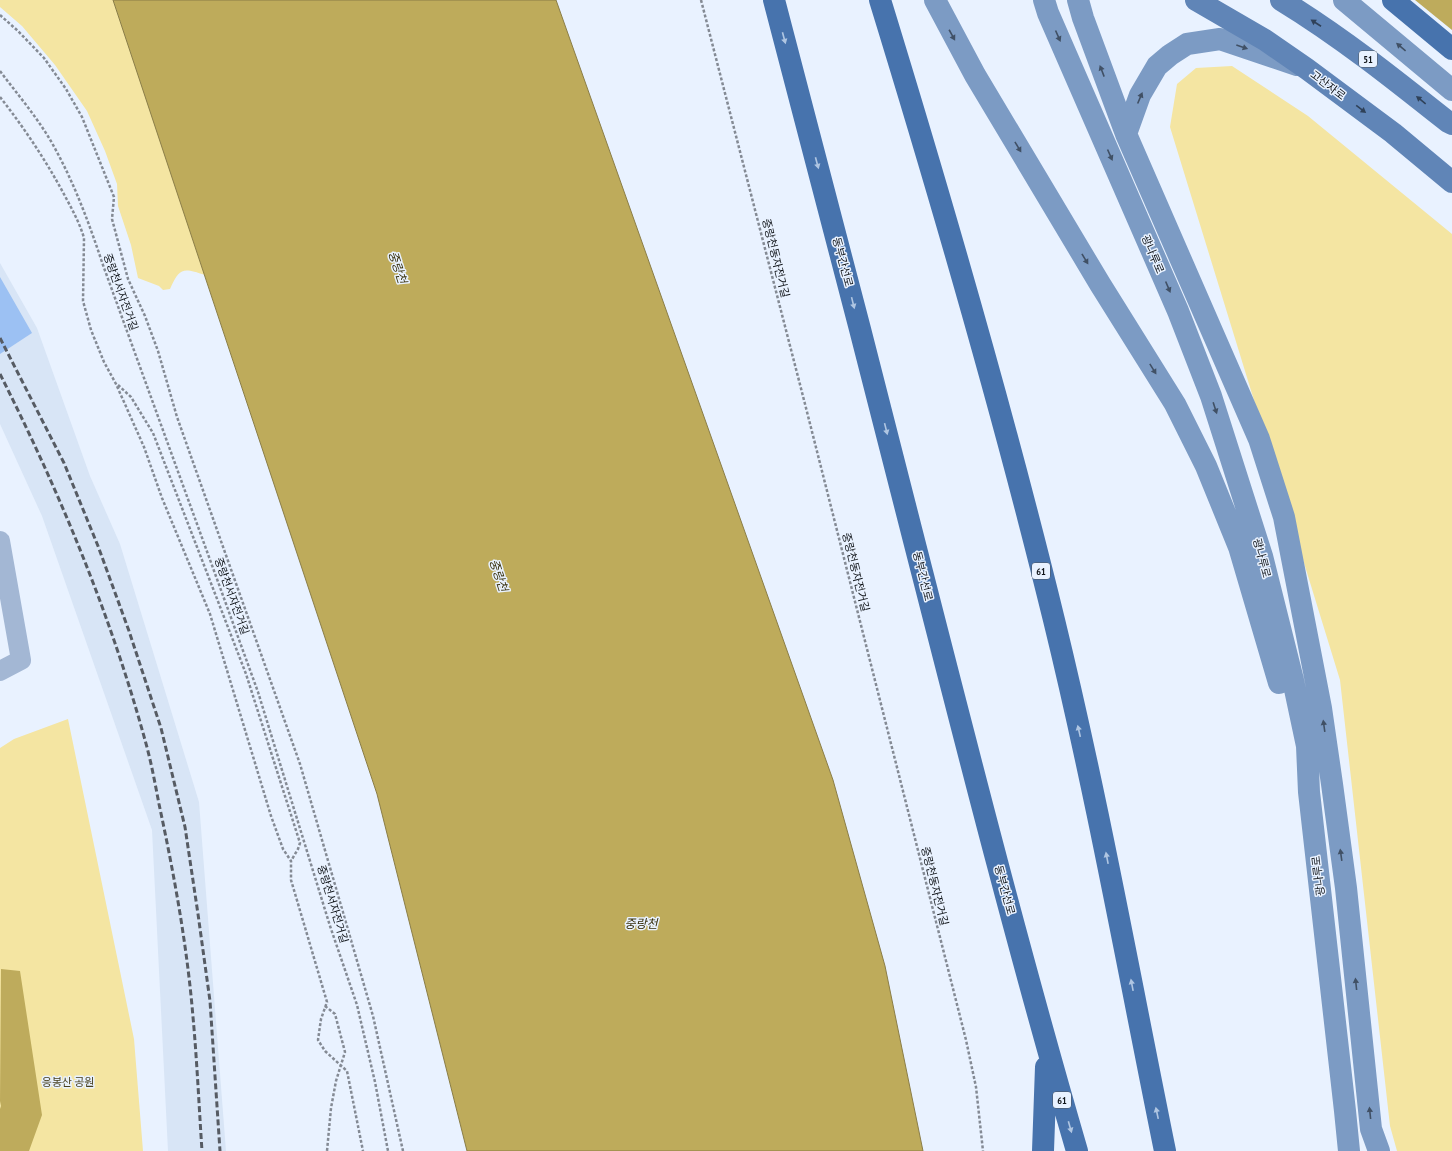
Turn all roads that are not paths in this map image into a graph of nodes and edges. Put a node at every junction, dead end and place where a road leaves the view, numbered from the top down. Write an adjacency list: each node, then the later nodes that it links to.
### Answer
1 (774, 0): 19 (highway, 동부간선로 / 61, one-way to 19)
2 (880, 0): 22 (highway, 61, one-way to 2)
3 (935, 0): 18 (main road, one-way to 18)
4 (1044, 0): 18 (main road, 광나루로, one-way to 18)
5 (1078, 0): 14 (main road, 광나루로, one-way to 5)
6 (1196, 0): 11 (main road, 고산자로)
7 (1281, 0): 13 (main road, 51, one-way to 7)
8 (1344, 0): 12 (main road, one-way to 8)
9 (1393, 0): 10 (highway)
10 (1452, 49)
11 (1307, 69): 14 (main road, one-way to 11); 15 (main road, 고산자로, one-way to 15)
12 (1452, 90)
13 (1452, 124)
14 (1126, 134): 24 (main road, 광나루로, one-way to 14)
15 (1452, 182)
16 (0, 541): 17 (street)
17 (0, 671)
18 (1309, 792): 23 (main road, 광나루로)
19 (1047, 1050): 20 (highway); 21 (highway, 동부간선로 / 61, one-way to 21)
20 (1043, 1151)
21 (1077, 1151)
22 (1165, 1151)
23 (1348, 1151)
24 (1379, 1151)

